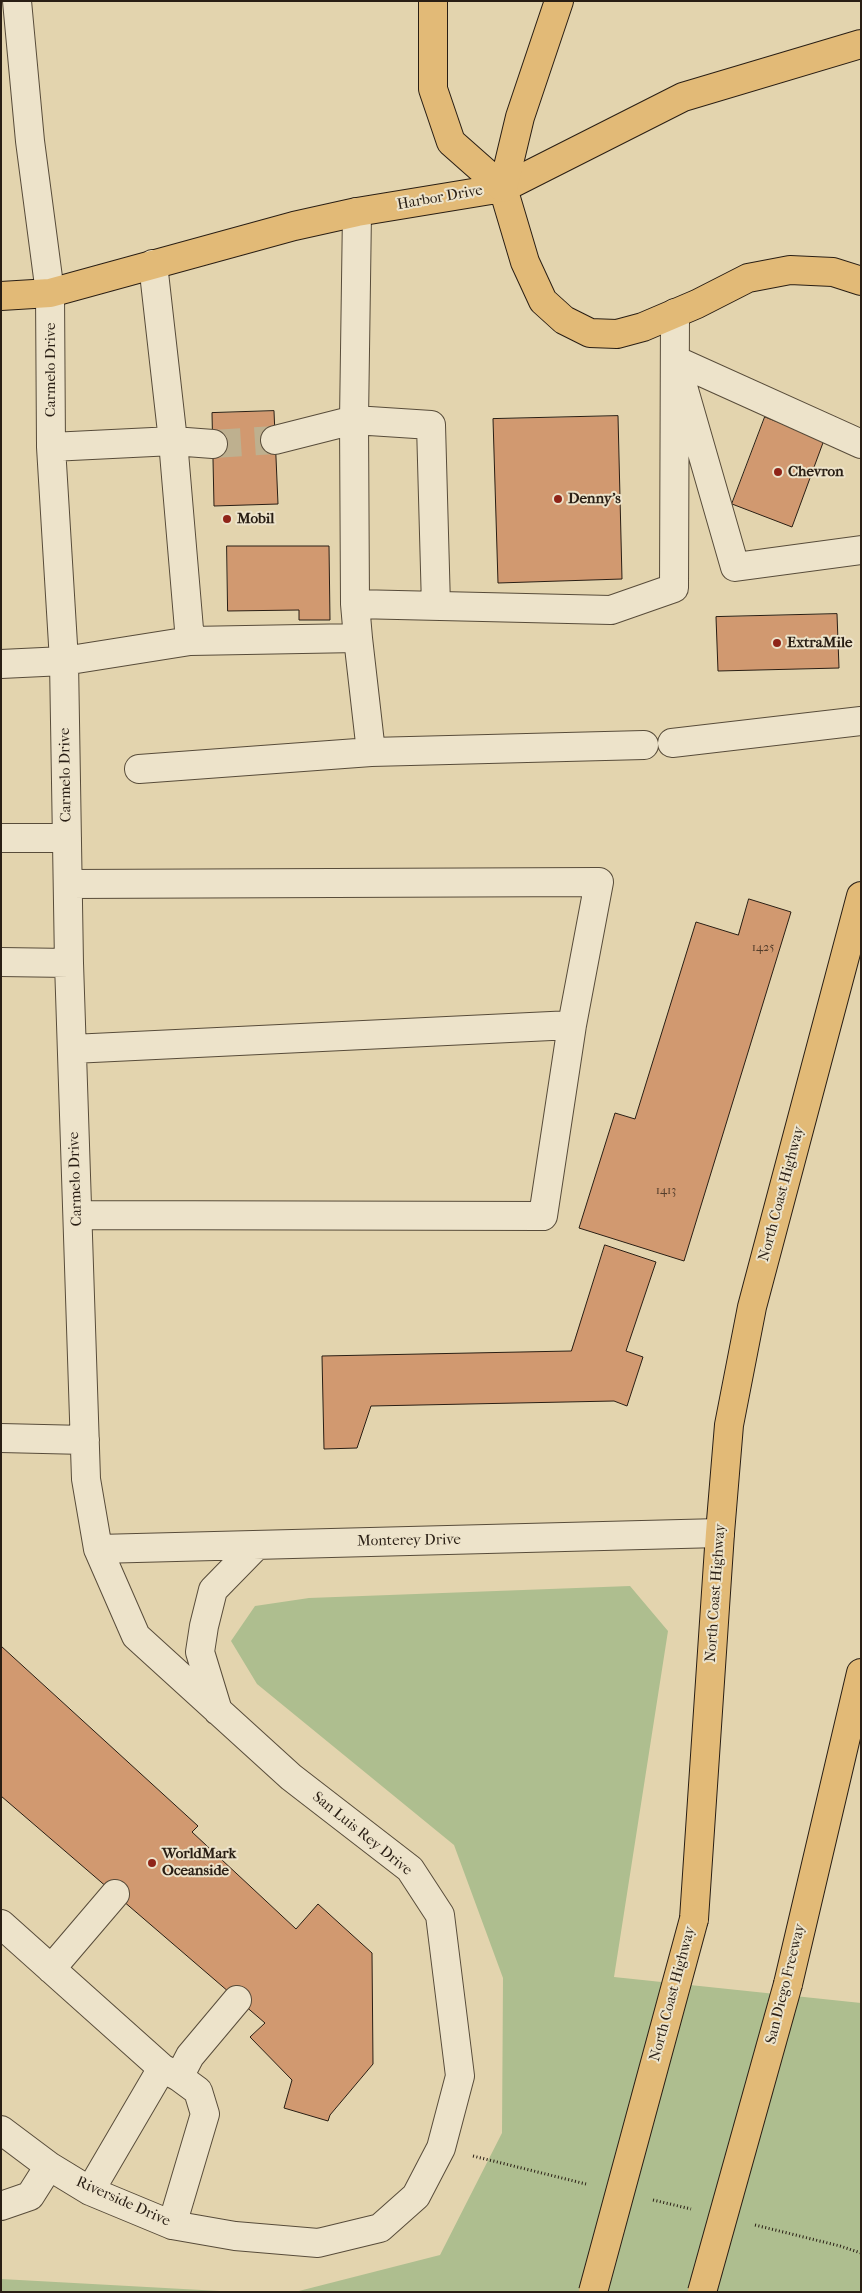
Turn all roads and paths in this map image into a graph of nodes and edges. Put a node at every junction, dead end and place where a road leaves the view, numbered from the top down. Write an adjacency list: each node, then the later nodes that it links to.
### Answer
1 (17, 1): 9 (street, Carmelo Drive)
2 (433, 1): 5 (main road)
3 (558, 1): 5 (main road)
4 (861, 44): 5 (main road, Harbor Drive)
5 (503, 188): 6 (main road, Harbor Drive); 11 (main road)
6 (357, 212): 7 (main road, Harbor Drive); 13 (street)
7 (153, 264): 9 (main road, Harbor Drive); 15 (street)
8 (861, 281): 11 (main road)
9 (50, 293): 10 (main road, Harbor Drive); 18 (street, Carmelo Drive)
10 (1, 296)
11 (675, 313): 12 (street)
12 (675, 360): 17 (street); 19 (street); 21 (street)
13 (354, 420): 14 (street); 20 (street); 21 (street)
14 (275, 440)
15 (173, 441): 16 (street); 18 (street); 23 (street)
16 (213, 444)
17 (861, 444)
18 (51, 447): 24 (street, Carmelo Drive)
19 (861, 550)
20 (355, 604): 21 (street); 22 (street)
21 (436, 606)
22 (358, 638): 23 (street); 29 (street)
23 (190, 641): 24 (street)
24 (64, 661): 25 (street); 32 (street, Carmelo Drive)
25 (1, 664)
26 (861, 721): 27 (street)
27 (672, 743)
28 (644, 745): 29 (street)
29 (371, 752): 30 (street)
30 (139, 769)
31 (1, 838): 32 (street)
32 (67, 838): 33 (street, Carmelo Drive)
33 (68, 884): 36 (street, Carmelo Drive); 37 (street)
34 (861, 896): 42 (main road, North Coast Highway)
35 (1, 962): 36 (street)
36 (69, 963): 38 (street, Carmelo Drive)
37 (572, 1025): 38 (street); 39 (street)
38 (72, 1049): 39 (street, Carmelo Drive)
39 (78, 1216): 41 (street, Carmelo Drive)
40 (1, 1438): 41 (street)
41 (85, 1440): 44 (street, Carmelo Drive)
42 (720, 1533): 43 (street, Monterey Drive); 58 (main road, North Coast Highway, bridge)
43 (257, 1545): 44 (street, Monterey Drive); 46 (street)
44 (98, 1549): 46 (street, San Luis Rey Drive)
45 (861, 1673): 59 (main road, San Diego Freeway, bridge)
46 (219, 1713): 57 (street, San Luis Rey Drive)
47 (115, 1894): 49 (street)
48 (1, 1924): 49 (street)
49 (51, 1969): 51 (street)
50 (237, 2000): 51 (street)
51 (171, 2072): 54 (street); 56 (street)
52 (1, 2130): 53 (street, Riverside Drive)
53 (49, 2166): 54 (street, Riverside Drive); 55 (street)
54 (90, 2191): 56 (street, Riverside Drive)
55 (1, 2206)
56 (172, 2225): 57 (street, Riverside Drive)
57 (318, 2243)
58 (593, 2292)
59 (702, 2292)

